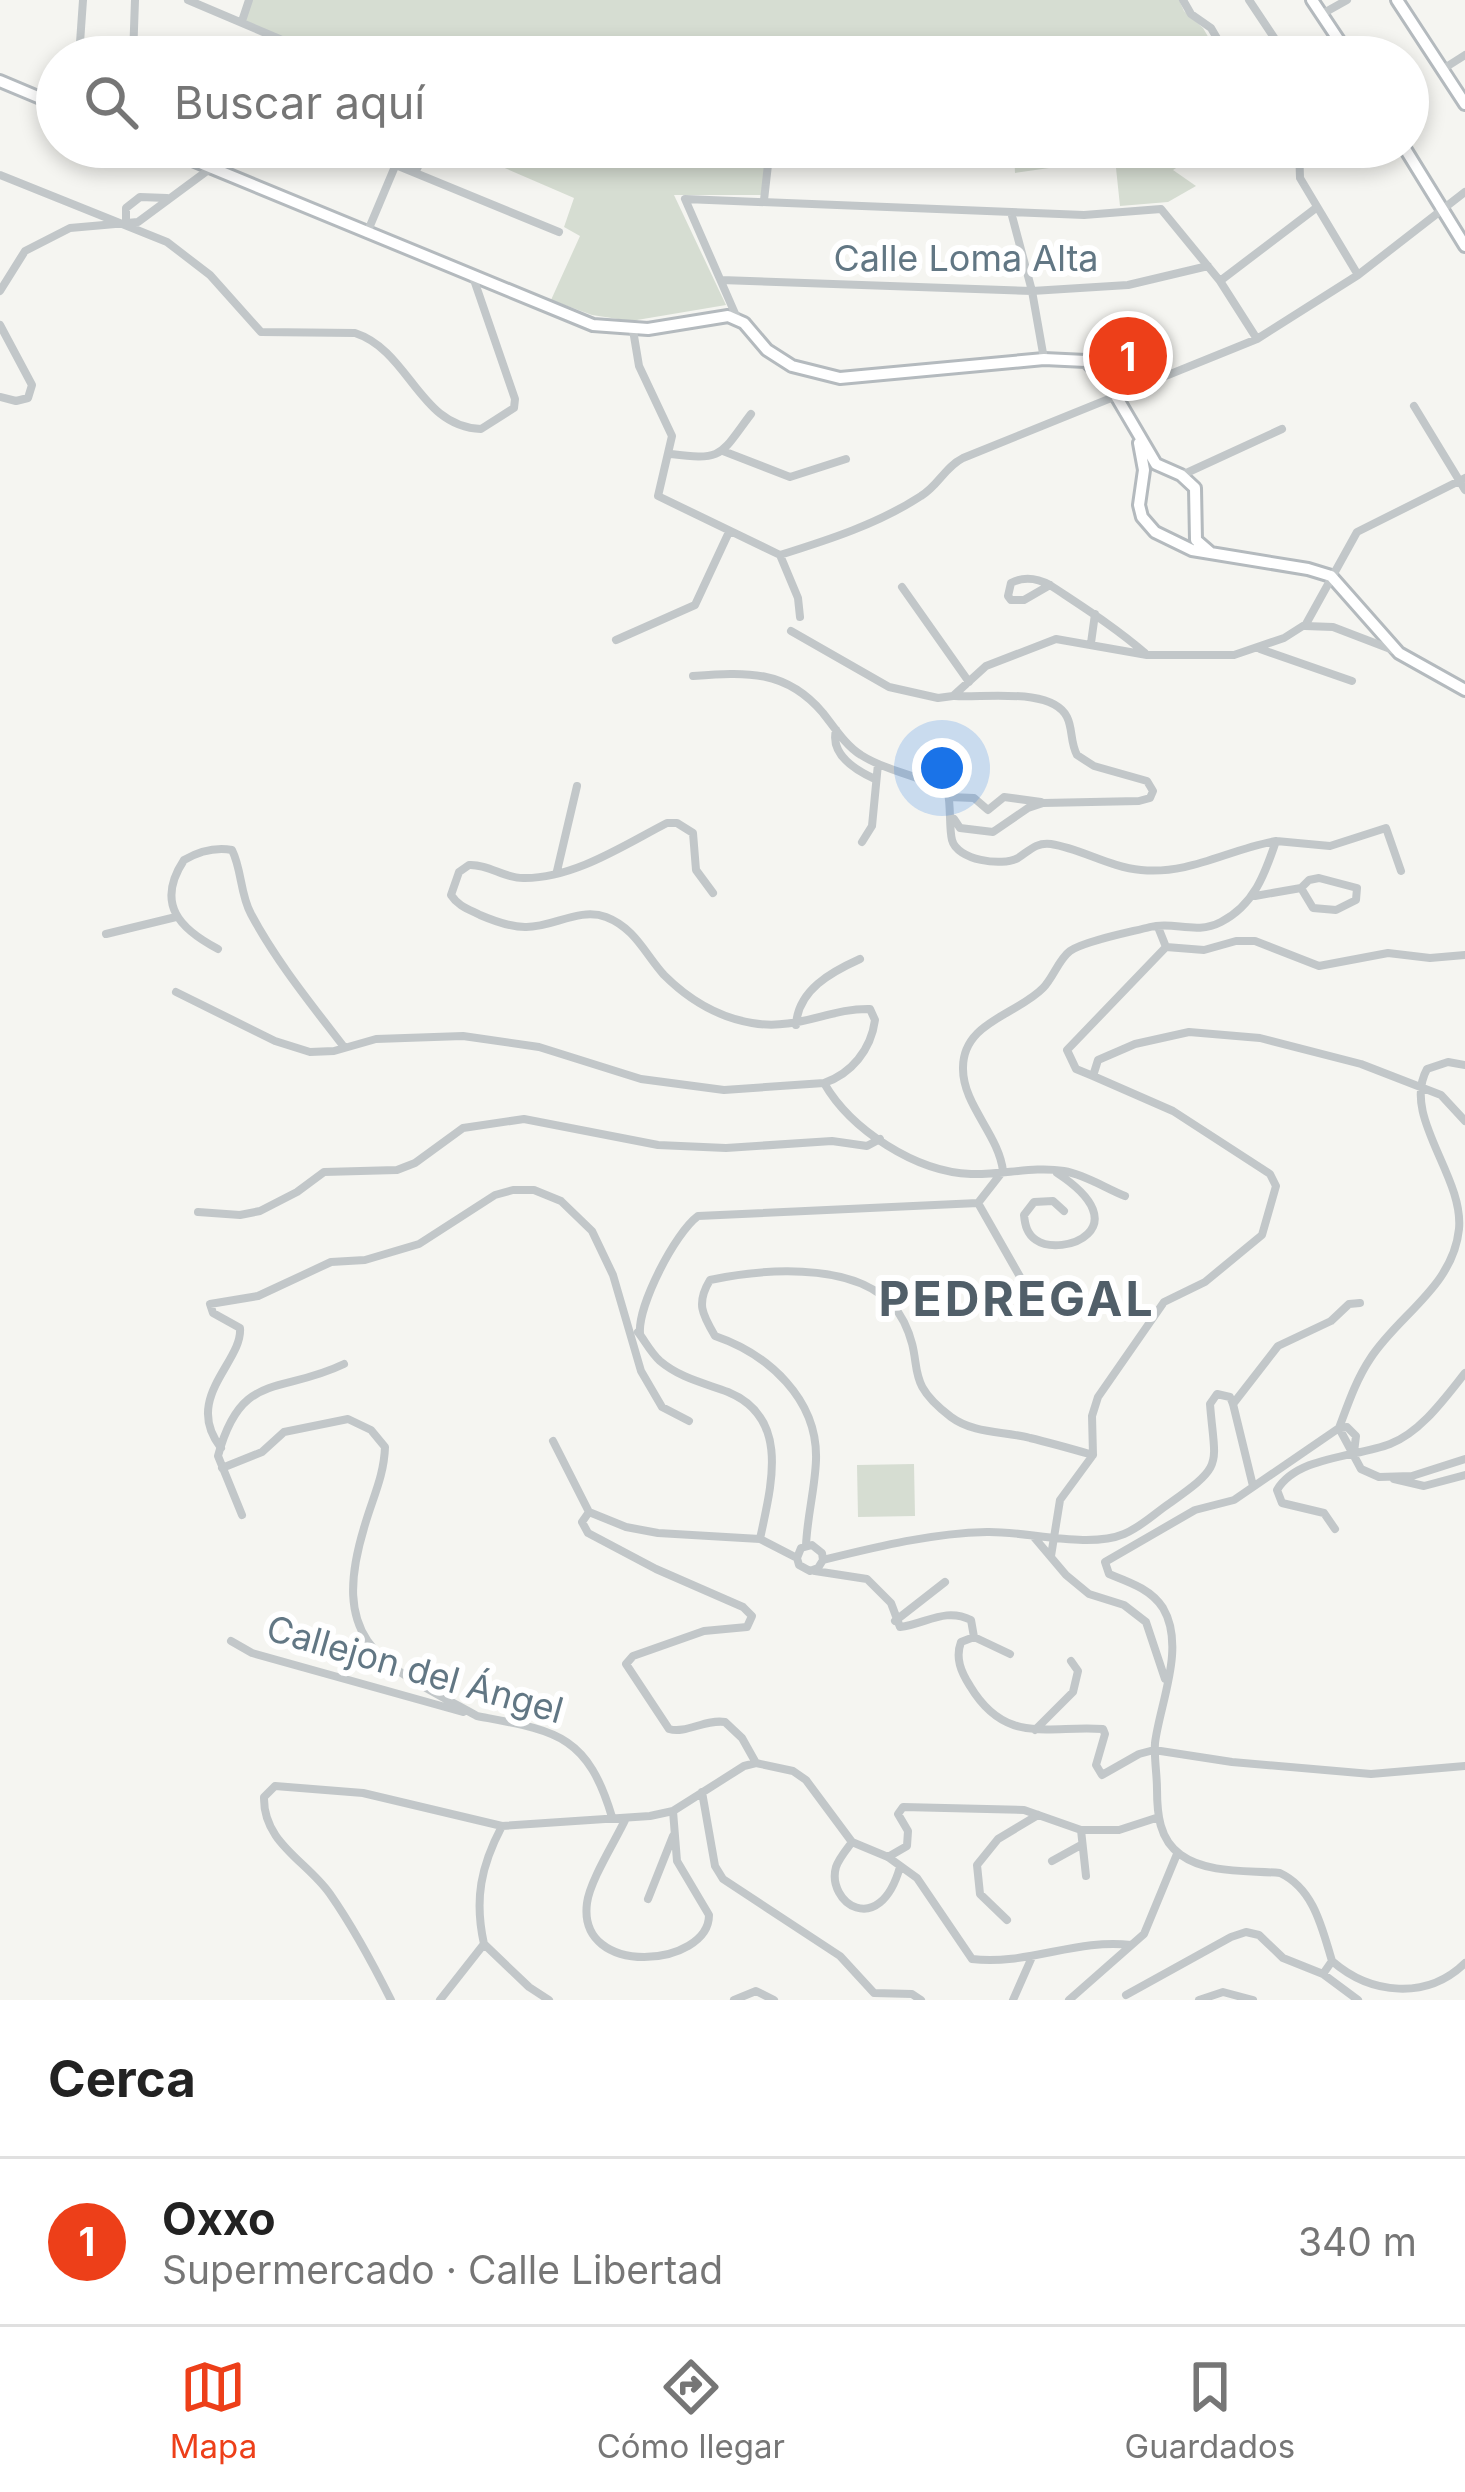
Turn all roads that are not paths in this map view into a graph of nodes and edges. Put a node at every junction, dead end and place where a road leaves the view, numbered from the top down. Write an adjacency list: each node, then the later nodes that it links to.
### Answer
1 (83, 0): 12 (street)
2 (135, 0): 13 (street)
3 (188, 0): 11 (street)
4 (249, 0): 11 (street)
5 (1183, 0): 15 (street)
6 (1250, 0): 16 (street)
7 (1312, 0): 10 (street)
8 (1347, 0): 10 (street)
9 (1397, 0): 18 (street)
10 (1321, 14): 17 (street)
11 (242, 21): 14 (street)
12 (80, 36)
13 (134, 36)
14 (275, 36)
15 (1216, 36)
16 (1273, 36)
17 (1336, 36)
18 (1421, 36)
19 (1429, 48): 21 (street)
20 (1465, 55): 21 (street)
21 (1443, 69): 24 (street)
22 (0, 81): 23 (street)
23 (36, 96)
24 (1465, 104)
25 (211, 168): 35 (street); 42 (street)
26 (394, 168): 42 (street)
27 (407, 168): 32 (street)
28 (417, 168): 32 (street)
29 (768, 168): 36 (street)
30 (1300, 168): 37 (street)
31 (1417, 168): 38 (street)
32 (416, 171): 41 (street)
33 (0, 175): 40 (street)
34 (1465, 192): 38 (street)
35 (167, 198): 40 (street); 40 (street)
36 (764, 200): 39 (street); 47 (street)
37 (1316, 208): 45 (street); 48 (street)
38 (1442, 208): 43 (street); 45 (street)
39 (1011, 212): 44 (street); 50 (street)
40 (123, 222): 46 (street); 49 (street)
41 (559, 232)
42 (367, 233): 46 (street)
43 (1465, 245)
44 (1208, 266): 48 (street); 50 (street, Calle Loma Alta)
45 (1358, 275): 54 (street)
46 (473, 277): 53 (street)
47 (721, 280): 50 (street, Calle Loma Alta); 51 (street)
48 (1220, 281): 54 (street)
49 (0, 291)
50 (1032, 291): 55 (street)
51 (738, 319): 53 (street); 55 (street)
52 (0, 325): 57 (street)
53 (633, 330): 63 (street)
54 (1257, 339): 56 (street)
55 (1043, 358): 56 (street)
56 (1116, 396): 61 (street); 70 (street)
57 (0, 397)
58 (1414, 406): 66 (street)
59 (751, 414): 62 (street)
60 (1282, 429): 65 (street)
61 (1138, 440): 65 (street); 69 (street)
62 (723, 452): 63 (street); 64 (street)
63 (670, 454): 68 (street)
64 (846, 459)
65 (1180, 476): 69 (street)
66 (1461, 479): 67 (street); 71 (street)
67 (1465, 490)
68 (729, 532): 70 (street); 78 (street)
69 (1211, 554): 71 (street)
70 (780, 555): 75 (street)
71 (1331, 576): 76 (street); 81 (street)
72 (1050, 585): 72 (street); 74 (street)
73 (902, 586): 85 (street)
74 (1095, 614): 79 (street); 82 (street)
75 (800, 617)
76 (1303, 627): 80 (street); 81 (street)
77 (790, 631): 87 (street)
78 (616, 640)
79 (1091, 643): 82 (street); 85 (street)
80 (1259, 648): 82 (street); 84 (street)
81 (1399, 653): 86 (street)
82 (1147, 655)
83 (692, 676): 88 (street)
84 (1352, 681)
85 (969, 682): 87 (street)
86 (1465, 690)
87 (953, 696): 93 (street)
88 (836, 730): 89 (street); 90 (street)
89 (878, 764): 90 (street); 92 (street)
90 (875, 779): 96 (street)
91 (577, 786): 98 (street)
92 (949, 797): 93 (street); 94 (street)
93 (1043, 802): 94 (street)
94 (953, 818): 95 (street)
95 (1276, 841): 97 (street); 101 (street)
96 (862, 842)
97 (1401, 871)
98 (556, 872): 100 (street); 110 (street)
99 (1301, 888): 99 (street); 101 (street)
100 (713, 893)
101 (1254, 896): 103 (street)
102 (176, 917): 104 (street); 106 (street); 111 (street)
103 (1157, 925): 105 (street); 119 (street)
104 (106, 934)
105 (1166, 947): 107 (street); 113 (street)
106 (218, 949)
107 (1465, 955)
108 (860, 959): 110 (street)
109 (176, 992): 111 (street)
110 (796, 1025): 114 (street)
111 (344, 1047): 114 (street)
112 (1465, 1065): 115 (street)
113 (1093, 1076): 115 (street); 136 (street)
114 (824, 1083): 117 (street)
115 (1421, 1090): 116 (street); 132 (street)
116 (1465, 1121)
117 (880, 1139): 119 (street); 123 (street)
118 (1051, 1169): 119 (street); 120 (street); 122 (street)
119 (1003, 1171): 121 (street)
120 (1125, 1196)
121 (978, 1203): 124 (street); 127 (street)
122 (1064, 1211)
123 (198, 1212)
124 (1027, 1289)
125 (1360, 1304): 130 (street)
126 (626, 1324): 127 (street); 131 (street); 134 (street)
127 (640, 1334): 147 (street)
128 (344, 1364): 134 (street)
129 (1465, 1373): 135 (street)
130 (1234, 1404): 141 (street); 145 (street)
131 (689, 1420)
132 (1340, 1428): 135 (street); 141 (street)
133 (553, 1441): 142 (street)
134 (220, 1448): 138 (street)
135 (1353, 1453): 140 (street); 144 (street)
136 (1093, 1455): 145 (street); 148 (street)
137 (1465, 1459): 140 (street)
138 (222, 1468): 143 (street); 160 (street)
139 (1465, 1475): 140 (street)
140 (1393, 1478)
141 (1253, 1486): 159 (street)
142 (589, 1512): 147 (street); 163 (street)
143 (242, 1515)
144 (1335, 1529)
145 (1057, 1535): 146 (street); 149 (street)
146 (1033, 1536): 149 (street); 151 (street)
147 (760, 1539): 150 (street)
148 (806, 1546): 150 (street); 151 (street)
149 (1051, 1556): 159 (street)
150 (796, 1558): 152 (street)
151 (823, 1559): 152 (street)
152 (814, 1570): 154 (street)
153 (945, 1582): 154 (street)
154 (896, 1621): 155 (street)
155 (974, 1637): 157 (street); 161 (street)
156 (231, 1641): 160 (street, Callejon del Ángel)
157 (1010, 1654)
158 (1071, 1661): 161 (street)
159 (1165, 1681): 162 (street)
160 (477, 1716): 168 (street, Callejon del Ángel)
161 (1034, 1731): 162 (street)
162 (1154, 1750): 164 (street); 170 (street)
163 (756, 1763): 165 (street); 174 (street)
164 (1465, 1766)
165 (702, 1792): 166 (street); 195 (street)
166 (673, 1811): 169 (street); 173 (street)
167 (1039, 1814): 172 (street); 177 (street); 182 (street)
168 (612, 1817): 169 (street); 171 (street)
169 (626, 1818): 173 (street)
170 (1156, 1818): 172 (street); 176 (street)
171 (502, 1826): 183 (street); 191 (street)
172 (1081, 1830): 175 (street)
173 (673, 1835): 181 (street)
174 (852, 1842): 177 (street); 179 (street)
175 (1081, 1845): 178 (street); 180 (street)
176 (1177, 1854): 184 (street); 186 (street)
177 (888, 1858): 179 (street)
178 (1052, 1861)
179 (900, 1867): 185 (street)
180 (1087, 1876)
181 (648, 1898)
182 (1007, 1920)
183 (484, 1944): 190 (street); 192 (street)
184 (1131, 1946): 185 (street); 197 (street)
185 (1032, 1957): 196 (street)
186 (1332, 1960): 187 (street); 188 (street)
187 (1465, 1963)
188 (1323, 1974): 189 (street); 200 (street)
189 (1126, 1995)
190 (447, 1998)
191 (391, 2000)
192 (549, 2000)
193 (734, 2000): 194 (street)
194 (774, 2000)
195 (921, 2000)
196 (1013, 2000)
197 (1070, 2000)
198 (1199, 2000): 199 (street)
199 (1252, 2000)
200 (1358, 2000)

